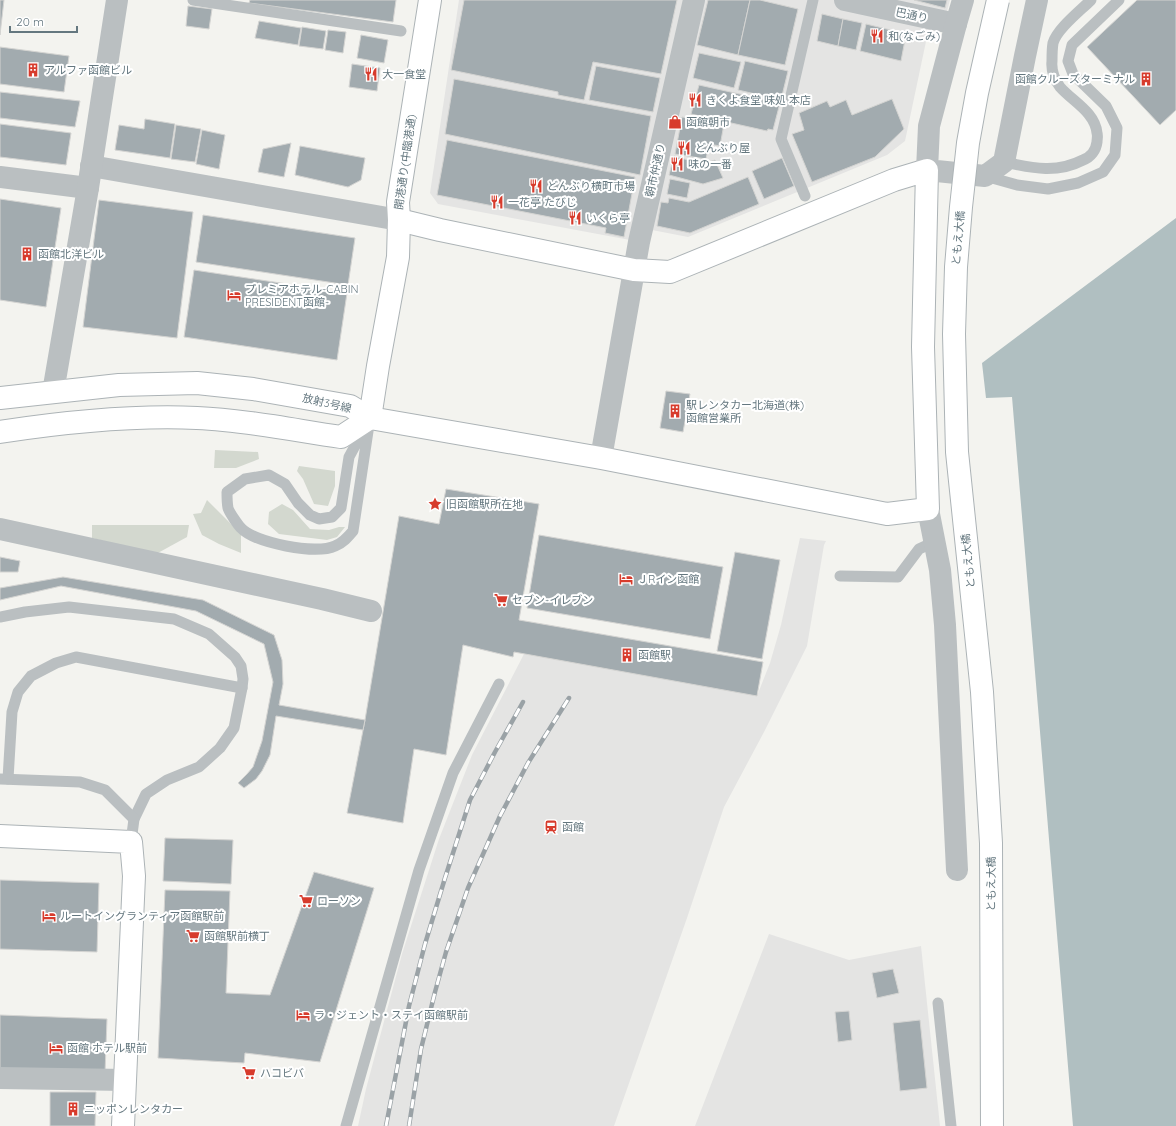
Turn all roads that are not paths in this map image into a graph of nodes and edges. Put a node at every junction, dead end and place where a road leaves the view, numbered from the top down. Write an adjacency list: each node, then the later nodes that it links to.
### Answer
1 (117, 0): 16 (street)
2 (193, 0): 14 (lane)
3 (430, 0): 22 (street, 開港通り(中臨港通))
4 (694, 0): 23 (street, 朝市仲通り)
5 (813, 0): 21 (lane)
6 (845, 0): 12 (street, 巴通り)
7 (963, 0): 13 (street)
8 (998, 0): 48 (street, ともえ大橋, bridge)
9 (1037, 0): 15 (street)
10 (1091, 0): 15 (lane)
11 (1119, 0): 18 (lane)
12 (883, 4): 13 (street, 巴通り)
13 (956, 24): 17 (street)
14 (401, 30)
15 (1004, 162): 18 (street)
16 (91, 166): 20 (street); 22 (street)
17 (927, 170): 18 (street); 23 (street); 29 (street)
18 (985, 176)
19 (0, 177): 20 (street)
20 (88, 188): 24 (street)
21 (805, 196)
22 (399, 220): 23 (street); 26 (street, 開港通り(中臨港通))
23 (634, 270): 28 (street, 朝市仲通り)
24 (54, 392): 25 (street, 放射3号線); 26 (street, 放射3号線)
25 (0, 398)
26 (370, 418): 26 (lane); 27 (street, 放射3号線); 28 (street)
27 (0, 432)
28 (601, 458): 29 (street)
29 (928, 509): 31 (street)
30 (0, 529): 33 (street)
31 (934, 542): 32 (lane); 41 (street)
32 (840, 576)
33 (371, 611)
34 (0, 617): 36 (lane)
35 (499, 684): 46 (lane)
36 (242, 688): 37 (lane); 38 (lane)
37 (4, 779): 38 (lane)
38 (134, 819): 40 (lane)
39 (0, 836): 40 (street)
40 (131, 842): 44 (street)
41 (958, 870)
42 (938, 1003): 47 (lane)
43 (0, 1078): 44 (street)
44 (125, 1080): 45 (street)
45 (123, 1126)
46 (346, 1126)
47 (951, 1126)
48 (992, 1126)

